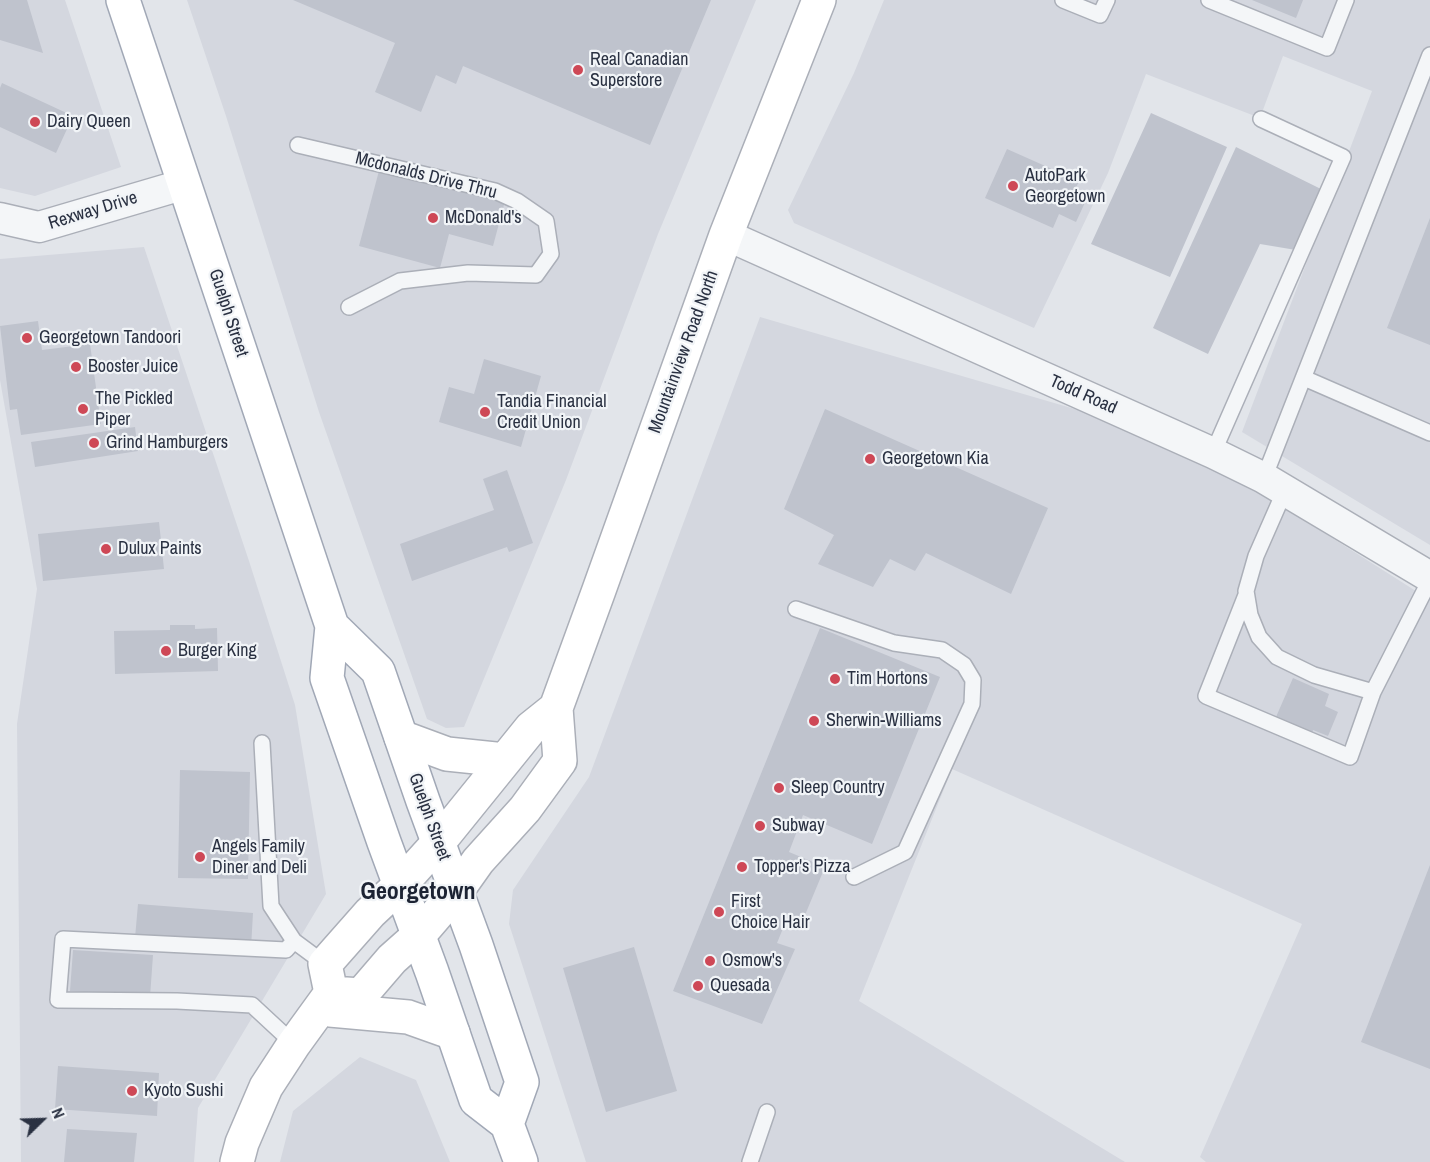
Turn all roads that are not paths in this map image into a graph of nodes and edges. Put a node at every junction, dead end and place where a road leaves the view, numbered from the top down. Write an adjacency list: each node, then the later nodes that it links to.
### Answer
1 (123, 0): 10 (main road, Guelph Street)
2 (819, 0): 12 (main road, Mountainview Road North)
3 (1063, 0): 4 (lane)
4 (1107, 0)
5 (1209, 0): 6 (lane)
6 (1346, 0)
7 (1430, 55): 14 (lane)
8 (1261, 119): 16 (lane)
9 (298, 145): 13 (lane, Mcdonalds Drive Thru)
10 (185, 184): 11 (street, Rexway Drive); 21 (main road, Guelph Street)
11 (0, 218)
12 (726, 235): 16 (street, Todd Road); 23 (main road, Mountainview Road North)
13 (349, 307)
14 (1304, 378): 15 (lane); 17 (lane)
15 (1430, 433)
16 (1213, 453): 17 (street, Todd Road)
17 (1275, 484): 18 (street, Todd Road); 19 (lane)
18 (1430, 578): 22 (lane)
19 (1246, 595): 22 (lane); 22 (lane)
20 (796, 609): 28 (lane)
21 (332, 626): 24 (main road, Guelph Street); 29 (main road, Guelph Street)
22 (1373, 692)
23 (556, 708): 26 (main road); 30 (main road, Mountainview Road North)
24 (401, 737): 26 (main road); 27 (main road, Guelph Street)
25 (262, 743): 32 (lane)
26 (505, 760): 27 (main road)
27 (438, 843): 29 (main road); 30 (main road, Guelph Street)
28 (854, 877)
29 (400, 885): 31 (main road, Guelph Street); 33 (main road)
30 (456, 892): 31 (main road, Mountainview Road North); 37 (main road, Guelph Street)
31 (419, 935): 33 (main road, Mountainview Road North); 34 (main road, Guelph Street)
32 (294, 941): 33 (lane); 35 (lane)
33 (325, 989): 34 (main road); 35 (main road)
34 (453, 1033): 37 (main road, Guelph Street)
35 (294, 1044): 38 (main road)
36 (766, 1112): 40 (lane)
37 (507, 1124): 39 (main road)
38 (237, 1162)
39 (521, 1162)
40 (750, 1162)

